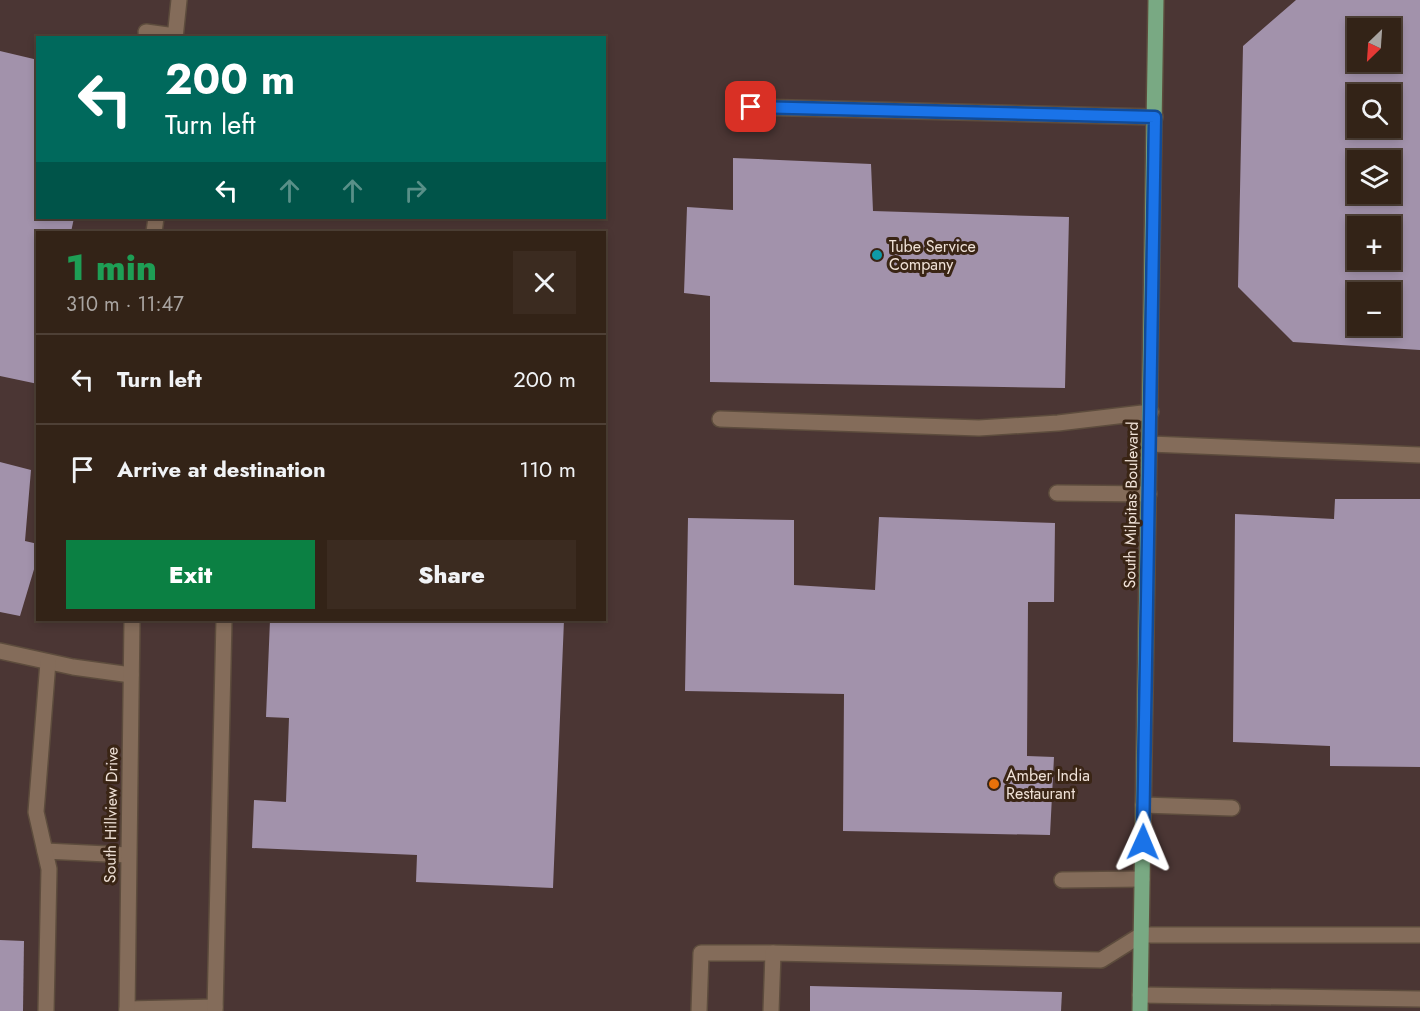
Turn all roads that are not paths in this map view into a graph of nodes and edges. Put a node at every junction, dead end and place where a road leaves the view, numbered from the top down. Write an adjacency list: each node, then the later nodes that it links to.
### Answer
1 (179, 0): 5 (street)
2 (1156, 0): 7 (main road, South Milpitas Boulevard)
3 (146, 32): 4 (street)
4 (169, 36)
5 (175, 36)
6 (751, 107): 7 (street)
7 (1155, 117): 8 (main road, South Milpitas Boulevard)
8 (1151, 412): 9 (street); 10 (main road, South Milpitas Boulevard)
9 (720, 419)
10 (1150, 444): 11 (street); 13 (main road, South Milpitas Boulevard)
11 (1420, 455)
12 (1057, 494): 13 (street)
13 (1149, 494): 19 (main road, South Milpitas Boulevard)
14 (132, 621): 18 (street, South Hillview Drive)
15 (224, 621): 31 (street)
16 (0, 651): 17 (street)
17 (48, 662): 18 (street); 21 (street)
18 (131, 675): 22 (street, South Hillview Drive)
19 (1143, 805): 20 (street); 23 (main road, South Milpitas Boulevard)
20 (1233, 808)
21 (45, 851): 22 (street); 33 (street)
22 (128, 855): 32 (street, South Hillview Drive)
23 (1142, 879): 24 (street); 25 (main road, South Milpitas Boulevard)
24 (1062, 880)
25 (1141, 935): 26 (street); 27 (street); 28 (main road, South Milpitas Boulevard)
26 (1420, 935)
27 (773, 953): 34 (street); 35 (street)
28 (1140, 995): 30 (street); 36 (main road, South Milpitas Boulevard)
29 (1420, 999): 30 (street)
30 (1255, 1004)
31 (215, 1009): 32 (street)
32 (127, 1010)
33 (46, 1011)
34 (699, 1011)
35 (771, 1011)
36 (1140, 1011)

